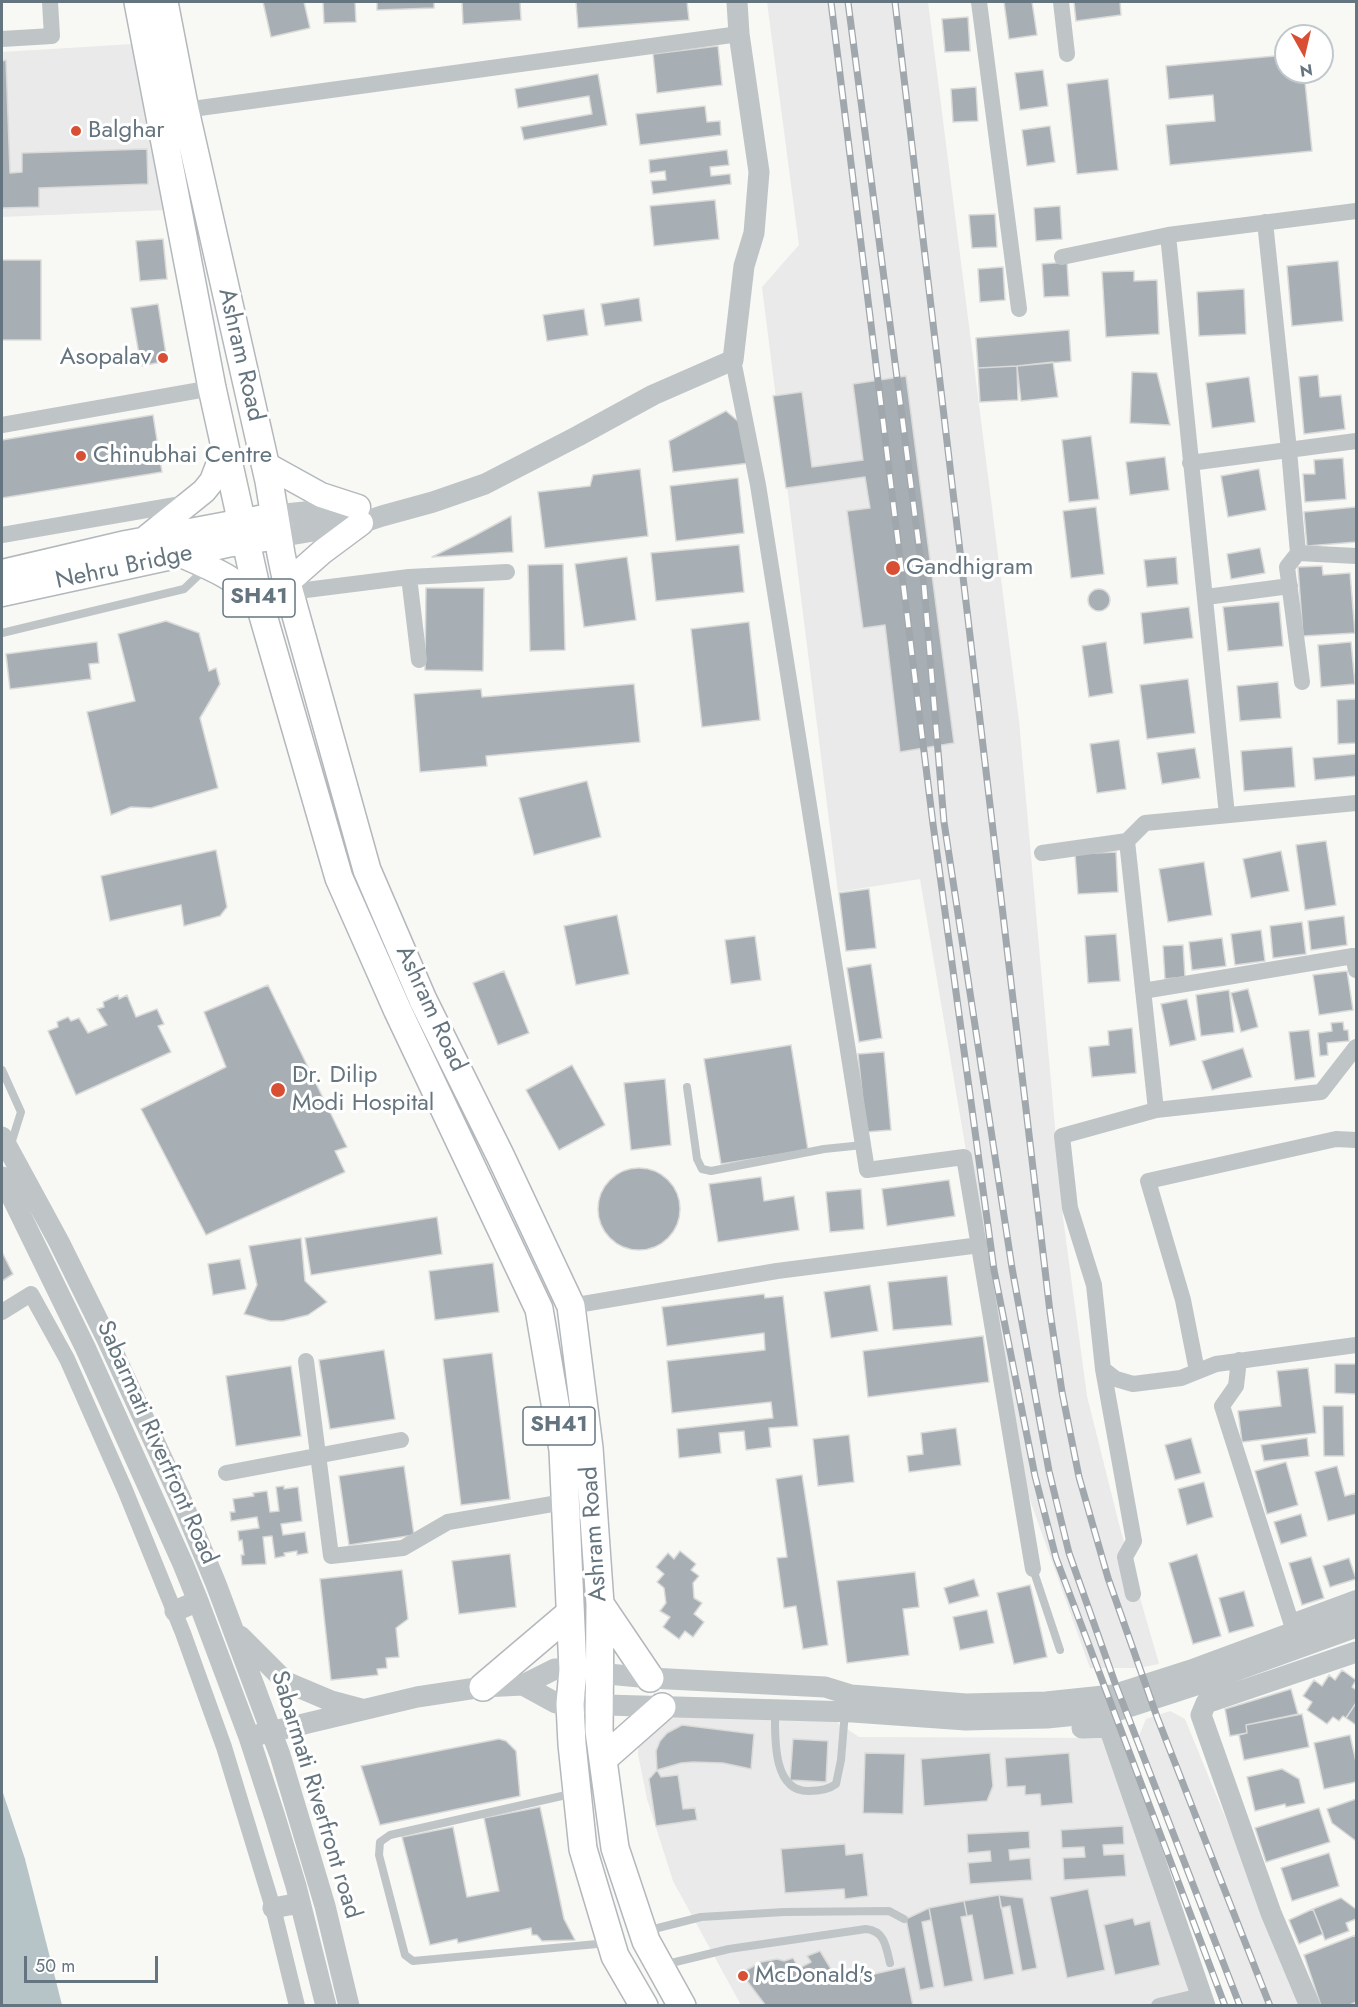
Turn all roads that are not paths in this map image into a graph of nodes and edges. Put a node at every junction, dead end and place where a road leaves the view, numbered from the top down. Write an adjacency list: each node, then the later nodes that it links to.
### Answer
1 (50, 2): 8 (street)
2 (138, 2): 17 (main road, Ashram Road / SH41)
3 (164, 2): 10 (main road, Ashram Road)
4 (737, 2): 7 (street)
5 (979, 2): 15 (street)
6 (1061, 2): 9 (street)
7 (739, 34): 10 (street); 16 (street)
8 (2, 39)
9 (1068, 54)
10 (185, 110): 22 (main road, Ashram Road)
11 (1356, 211): 12 (street)
12 (1265, 222): 13 (street); 21 (street)
13 (1168, 235): 14 (street); 23 (street)
14 (1062, 257)
15 (1019, 309)
16 (733, 360): 25 (street); 56 (street)
17 (212, 388): 18 (street); 20 (main road, Ashram Road / SH41)
18 (2, 424)
19 (1356, 441): 21 (street)
20 (225, 447): 24 (main road); 27 (main road, Ashram Road / SH41)
21 (1290, 450): 23 (street); 30 (street)
22 (266, 464): 25 (main road); 26 (main road, Ashram Road)
23 (1190, 464): 40 (street)
24 (190, 503): 28 (street); 29 (main road)
25 (367, 515): 26 (street); 38 (main road)
26 (277, 526): 27 (main road); 38 (main road, Ashram Road)
27 (244, 532): 29 (main road, Nehru Bridge); 31 (main road, Nehru Bridge); 41 (main road, Ashram Road / SH41)
28 (2, 536)
29 (143, 540): 34 (main road, Nehru Bridge)
30 (1298, 553): 32 (street); 37 (street)
31 (181, 555): 33 (main road); 39 (main road, Nehru Bridge)
32 (1356, 556)
33 (208, 566): 41 (main road); 42 (lane)
34 (2, 572)
35 (507, 572): 36 (street)
36 (409, 577): 38 (street); 43 (street)
37 (1290, 585): 40 (street); 44 (street)
38 (288, 587): 60 (main road, Ashram Road)
39 (2, 594)
40 (1206, 597): 46 (street)
41 (260, 605): 72 (main road, Ashram Road / SH41)
42 (2, 633)
43 (419, 660)
44 (1302, 682)
45 (1356, 803): 46 (street)
46 (1227, 815): 47 (street)
47 (1127, 842): 48 (street); 50 (street)
48 (1042, 853)
49 (1356, 970): 50 (street)
50 (1143, 991): 54 (street)
51 (1356, 1047): 54 (street)
52 (2, 1070): 57 (lane)
53 (687, 1087): 56 (lane)
54 (1156, 1110): 67 (street)
55 (1356, 1140): 68 (street)
56 (863, 1145): 59 (street)
57 (4, 1147): 77 (street, Sabarmati Riverfront Road)
58 (2, 1177): 63 (street, Sabarmati Riverfront Road)
59 (980, 1245): 60 (street); 73 (street)
60 (571, 1306): 78 (main road, Ashram Road)
61 (2, 1312): 64 (street)
62 (1356, 1345): 65 (street)
63 (85, 1347): 64 (street); 76 (street, Sabarmati Riverfront Road)
64 (67, 1359): 80 (street)
65 (1239, 1360): 68 (street); 75 (street)
66 (306, 1361): 70 (street)
67 (1103, 1370): 68 (street); 74 (street)
68 (1197, 1371)
69 (401, 1440): 70 (street)
70 (318, 1457): 71 (street); 72 (street)
71 (226, 1473)
72 (564, 1502): 81 (main road, Ashram Road / SH41)
73 (1033, 1569): 84 (lane)
74 (1133, 1594)
75 (1356, 1598)
76 (198, 1601): 80 (street); 98 (street, Sabarmati Riverfront Road)
77 (224, 1602): 83 (street, Sabarmati Riverfront road)
78 (600, 1604): 87 (main road, Ashram Road); 88 (main road)
79 (1356, 1609): 88 (street)
80 (174, 1611): 102 (street)
81 (569, 1614): 86 (main road, Ashram Road / SH41); 90 (main road)
82 (1356, 1627): 96 (street)
83 (235, 1631): 94 (street); 97 (street, Sabarmati Riverfront road)
84 (1059, 1650)
85 (1356, 1652): 115 (street)
86 (573, 1670): 87 (street); 89 (street); 91 (main road, Ashram Road / SH41)
87 (599, 1672): 88 (street); 92 (main road, Ashram Road)
88 (650, 1678)
89 (523, 1685): 90 (street); 91 (street)
90 (483, 1687): 94 (street)
91 (570, 1704): 92 (street); 100 (main road, Ashram Road / SH41)
92 (599, 1706): 93 (street); 99 (main road, Ashram Road)
93 (662, 1707): 95 (street); 99 (main road)
94 (363, 1710): 97 (street)
95 (775, 1710): 96 (street); 96 (lane)
96 (849, 1712): 108 (street)
97 (271, 1731): 98 (street); 111 (street, Sabarmati Riverfront road)
98 (249, 1737): 101 (street, Sabarmati Riverfront road)
99 (603, 1760): 104 (main road, Ashram Road)
100 (577, 1793): 105 (main road, Ashram Road / SH41); 105 (lane)
101 (300, 1903): 102 (street); 110 (street, Sabarmati Riverfront road)
102 (273, 1908): 109 (street)
103 (904, 1919): 104 (lane)
104 (643, 1932): 107 (main road, Ashram Road)
105 (611, 1943): 112 (main road, Ashram Road / SH41)
106 (890, 1963): 107 (lane)
107 (660, 1966): 113 (main road, Ashram Road)
108 (1203, 2001): 114 (street)
109 (297, 2006)
110 (326, 2006)
111 (349, 2006)
112 (644, 2006)
113 (682, 2006)
114 (1159, 2006)
115 (1310, 2006)

